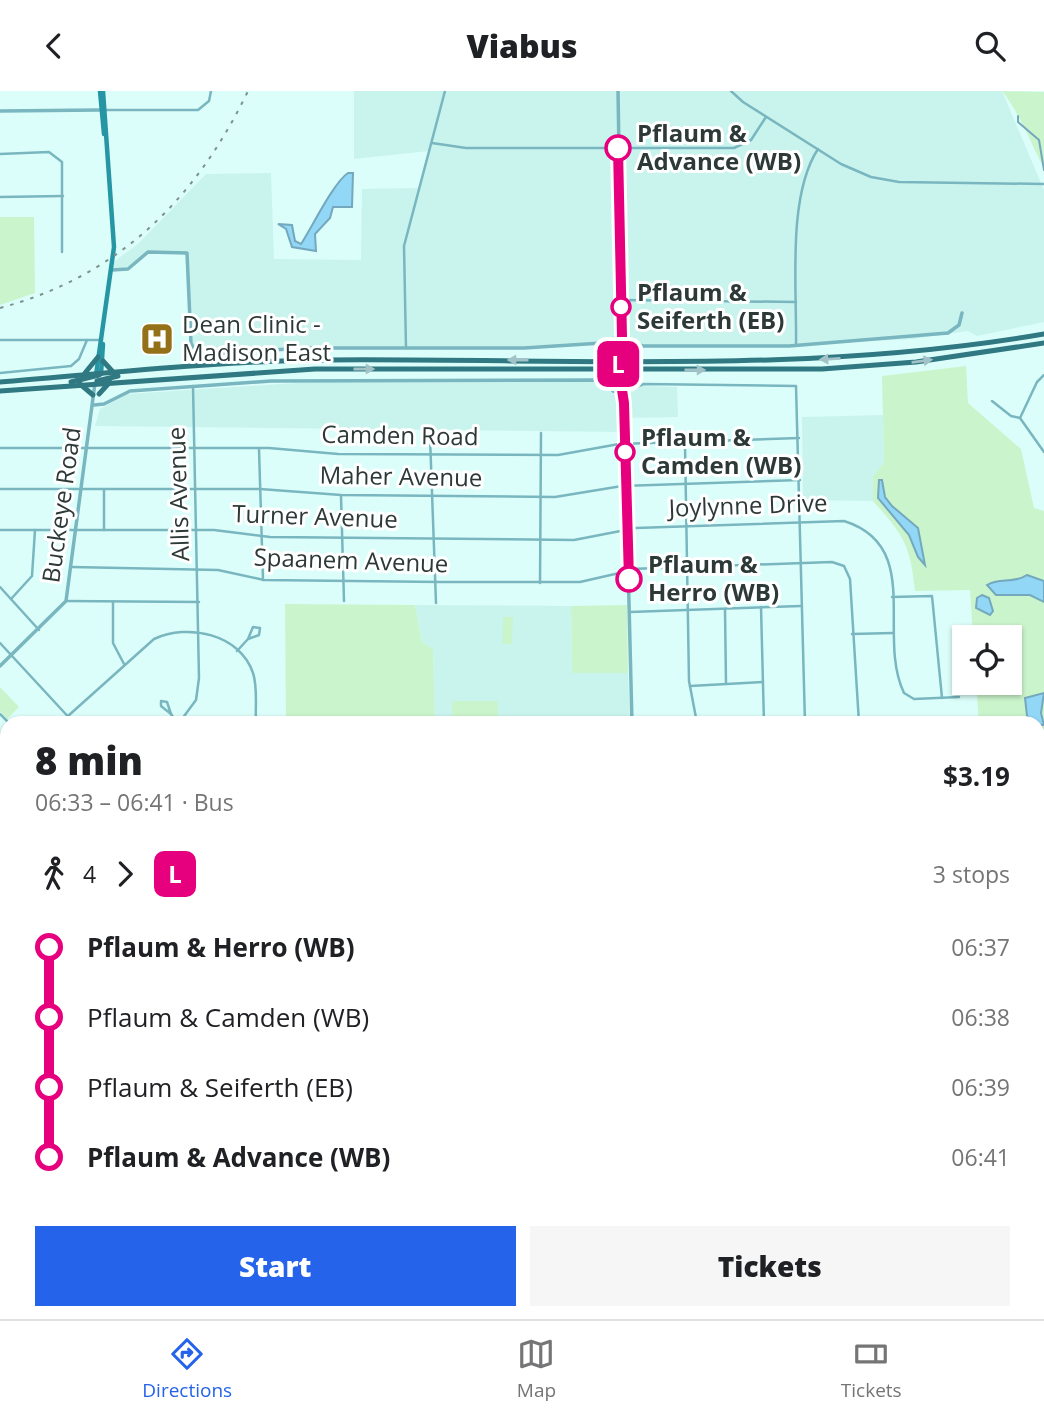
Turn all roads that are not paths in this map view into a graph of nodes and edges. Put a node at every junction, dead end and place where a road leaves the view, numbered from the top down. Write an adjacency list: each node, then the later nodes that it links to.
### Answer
1 (102, 91): 6 (main road)
2 (211, 91): 6 (street)
3 (445, 91): 9 (street)
4 (618, 91): 10 (street)
5 (731, 91): 8 (street)
6 (103, 110): 7 (street); 17 (main road)
7 (0, 111)
8 (766, 117): 10 (street); 11 (street)
9 (432, 143): 10 (street); 28 (street)
10 (618, 148): 18 (street)
11 (818, 149): 13 (street); 19 (street)
12 (0, 154): 15 (street)
13 (1044, 184)
14 (0, 197): 15 (street)
15 (64, 197): 16 (street)
16 (62, 252)
17 (112, 270): 25 (main road); 28 (street)
18 (621, 300): 19 (street); 22 (street)
19 (797, 302): 27 (street)
20 (962, 313): 27 (street)
21 (1044, 334): 33 (main road, one-way to 33)
22 (622, 336): 27 (street); 28 (street); 29 (street); 34 (street)
23 (0, 340): 24 (street)
24 (87, 340): 25 (street); 39 (street)
25 (102, 340): 30 (main road)
26 (1044, 343): 38 (main road, one-way to 26)
27 (796, 345)
28 (406, 348)
29 (622, 348): 31 (main road); 32 (main road); 34 (street); 34 (street)
30 (101, 359): 40 (main road); 41 (main road); 43 (main road)
31 (606, 360): 34 (main road); 35 (main road, one-way to 35)
32 (643, 360): 33 (main road); 34 (main road)
33 (673, 361): 34 (main road)
34 (623, 365): 36 (main road); 37 (main road); 38 (main road); 46 (street); 46 (street); 51 (street)
35 (182, 367): 40 (main road); 43 (main road)
36 (565, 369): 37 (main road); 45 (main road, one-way to 36)
37 (601, 369): 46 (main road)
38 (637, 370): 46 (main road)
39 (0, 373)
40 (114, 373): 43 (main road)
41 (84, 375): 43 (main road); 44 (main road)
42 (1044, 375): 55 (street)
43 (98, 378): 45 (main road); 47 (main road); 49 (main road); 52 (street, Buckeye Road)
44 (0, 382)
45 (110, 382): 52 (main road)
46 (623, 383): 51 (street)
47 (80, 384): 49 (main road); 52 (main road)
48 (193, 386): 51 (street); 54 (street); 63 (street, Allis Avenue)
49 (23, 389): 50 (main road)
50 (0, 391)
51 (624, 393): 58 (street); 60 (street)
52 (96, 395): 54 (street, Buckeye Road)
53 (992, 401): 55 (street)
54 (94, 405): 62 (street, Buckeye Road)
55 (1020, 418): 65 (street)
56 (541, 433): 67 (street)
57 (430, 437): 66 (street)
58 (799, 438): 59 (street, Camden Road); 68 (street)
59 (685, 442): 60 (street, Camden Road); 69 (street)
60 (625, 444): 67 (street, Camden Road); 70 (street)
61 (0, 448): 62 (street, Camden Road)
62 (88, 448): 63 (street, Camden Road); 72 (street, Buckeye Road)
63 (195, 449): 64 (street, Camden Road); 74 (street, Allis Avenue)
64 (259, 449): 66 (street, Camden Road); 75 (street)
65 (1044, 451)
66 (430, 455): 67 (street, Camden Road); 77 (street)
67 (541, 455): 78 (street)
68 (800, 480): 69 (street, Maher Avenue); 79 (street)
69 (685, 482): 70 (street, Maher Avenue); 80 (street)
70 (626, 486): 78 (street, Maher Avenue); 82 (street)
71 (0, 489): 72 (street, Maher Avenue)
72 (82, 489): 73 (street, Maher Avenue); 84 (street, Buckeye Road)
73 (104, 489): 74 (street, Maher Avenue); 85 (street)
74 (197, 489): 75 (street, Maher Avenue); 86 (street, Allis Avenue)
75 (260, 489): 76 (street, Maher Avenue); 87 (street)
76 (341, 495): 77 (street, Maher Avenue); 88 (street)
77 (432, 496): 78 (street, Maher Avenue); 89 (street)
78 (541, 497): 90 (street)
79 (801, 521): 80 (street, Joylynne Drive); 91 (street); 101 (street, Joylynne Drive)
80 (687, 525): 82 (street, Joylynne Drive); 93 (street)
81 (35, 529): 83 (street, Turner Avenue); 84 (street, Turner Avenue); 102 (street)
82 (627, 529): 90 (street, Turner Avenue); 95 (street)
83 (0, 530)
84 (77, 530): 85 (street, Turner Avenue); 92 (street, Buckeye Road)
85 (104, 530): 86 (street, Turner Avenue)
86 (198, 531): 87 (street, Turner Avenue); 94 (street, Allis Avenue)
87 (261, 536): 88 (street, Turner Avenue); 96 (street)
88 (342, 538): 89 (street, Turner Avenue); 97 (street)
89 (433, 539): 90 (street, Turner Avenue); 98 (street)
90 (541, 539): 99 (street)
91 (802, 563): 93 (street, Spaanem Avenue); 108 (street); 116 (street, Spaanem Avenue)
92 (72, 567): 94 (street, Spaanem Avenue); 103 (street, Buckeye Road)
93 (687, 567): 95 (street, Spaanem Avenue); 111 (street)
94 (199, 570): 96 (street, Spaanem Avenue); 106 (street, Allis Avenue)
95 (628, 570): 99 (street, Spaanem Avenue); 112 (street)
96 (263, 580): 97 (street, Spaanem Avenue)
97 (343, 581): 98 (street, Spaanem Avenue); 104 (street)
98 (435, 582): 99 (street, Spaanem Avenue); 107 (street)
99 (540, 583)
100 (0, 587): 102 (street)
101 (892, 597): 115 (street); 127 (street)
102 (11, 599): 113 (street)
103 (66, 601): 105 (street); 113 (street, Buckeye Road)
104 (344, 601)
105 (113, 602): 106 (street); 121 (street)
106 (200, 602): 114 (street, Allis Avenue)
107 (436, 603)
108 (802, 606): 109 (street); 134 (street)
109 (761, 607): 110 (street); 123 (street)
110 (725, 609): 111 (street); 124 (street)
111 (688, 610): 112 (street); 125 (street)
112 (630, 612): 131 (street)
113 (39, 630): 120 (street, Buckeye Road)
114 (199, 633): 119 (street); 121 (street); 129 (street, Allis Avenue)
115 (893, 633): 116 (street); 127 (street)
116 (852, 634): 135 (street)
117 (248, 639): 119 (street)
118 (0, 643): 120 (street)
119 (237, 651): 130 (street)
120 (12, 656): 122 (street, Buckeye Road); 128 (street)
121 (124, 664): 128 (street)
122 (0, 666)
123 (763, 681): 124 (street); 133 (street)
124 (726, 684): 125 (street)
125 (690, 686): 132 (street)
126 (959, 697): 127 (street)
127 (942, 698)
128 (68, 716)
129 (184, 716)
130 (256, 716)
131 (632, 716)
132 (696, 716)
133 (764, 716)
134 (805, 716)
135 (859, 716)

